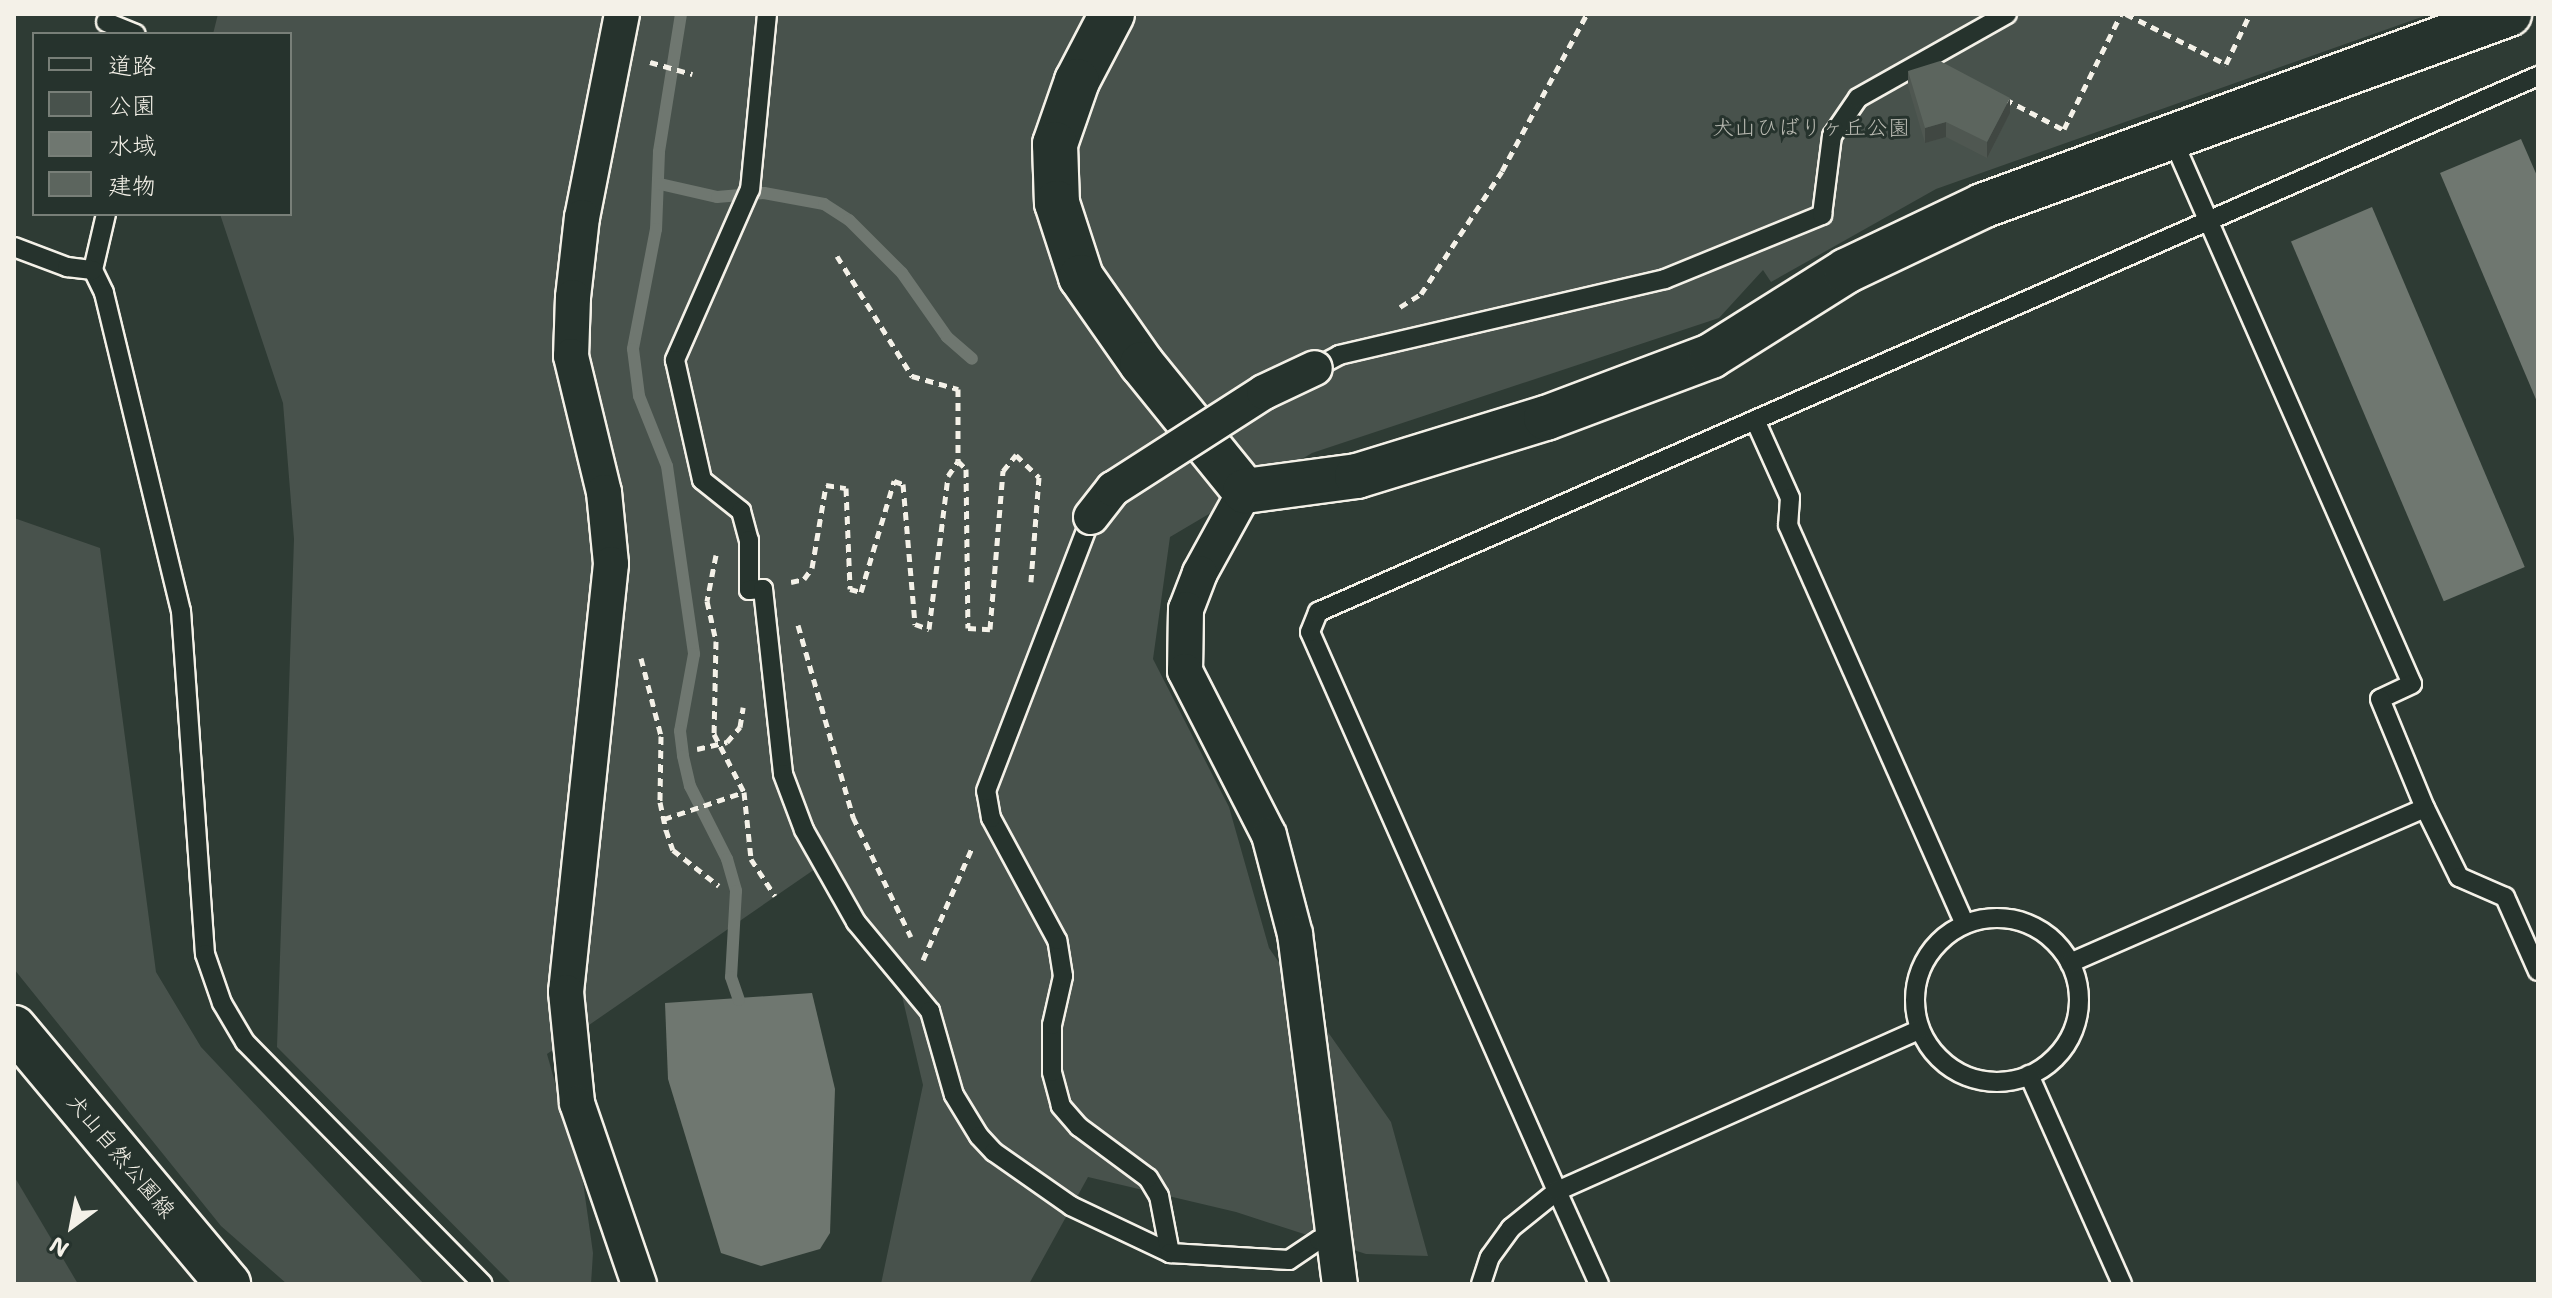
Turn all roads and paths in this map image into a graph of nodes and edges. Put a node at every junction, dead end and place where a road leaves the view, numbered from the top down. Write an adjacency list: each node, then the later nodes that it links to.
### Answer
1 (622, 14): 53 (street)
2 (767, 14): 30 (lane)
3 (1112, 14): 27 (street)
4 (1587, 14): 23 (path)
5 (2007, 14): 24 (lane)
6 (2124, 14): 7 (path); 15 (path)
7 (2250, 14)
8 (2509, 14): 16 (street)
9 (106, 22): 10 (lane)
10 (131, 32)
11 (656, 65): 12 (path)
12 (692, 74)
13 (2538, 76): 19 (lane)
14 (1992, 92): 15 (path)
15 (2064, 130): 17 (path)
16 (2172, 138): 17 (street); 19 (lane)
17 (2067, 175): 27 (street)
18 (106, 216): 22 (lane)
19 (2210, 220): 25 (lane); 36 (lane)
20 (14, 247): 22 (lane)
21 (837, 256): 26 (path)
22 (93, 270): 52 (lane)
23 (1388, 313)
24 (1315, 368): 28 (street, bridge)
25 (1755, 420): 40 (lane); 48 (lane)
26 (958, 461): 30 (path); 31 (path)
27 (1245, 491): 49 (street)
28 (1091, 517): 37 (lane)
29 (717, 549): 33 (path)
30 (771, 586): 41 (path); 44 (lane)
31 (1031, 594)
32 (744, 693): 33 (path)
33 (720, 744): 34 (path); 35 (path)
34 (697, 749)
35 (744, 792): 38 (path); 39 (path)
36 (2425, 808): 42 (lane); 43 (lane)
37 (991, 818): 41 (path); 50 (lane)
38 (664, 819)
39 (775, 896)
40 (1965, 924): 42 (lane); 46 (lane)
41 (923, 960): 44 (path)
42 (2070, 963): 47 (lane)
43 (2538, 971)
44 (930, 1011): 50 (lane)
45 (14, 1028): 51 (street, 犬山自然公園線)
46 (1919, 1030): 47 (lane); 48 (lane)
47 (2029, 1075): 57 (lane)
48 (1557, 1191): 55 (lane); 56 (lane)
49 (1335, 1237): 50 (lane); 54 (street)
50 (1170, 1253)
51 (228, 1284)
52 (483, 1284)
53 (639, 1284)
54 (1340, 1284)
55 (1481, 1284)
56 (1599, 1284)
57 (2122, 1284)

